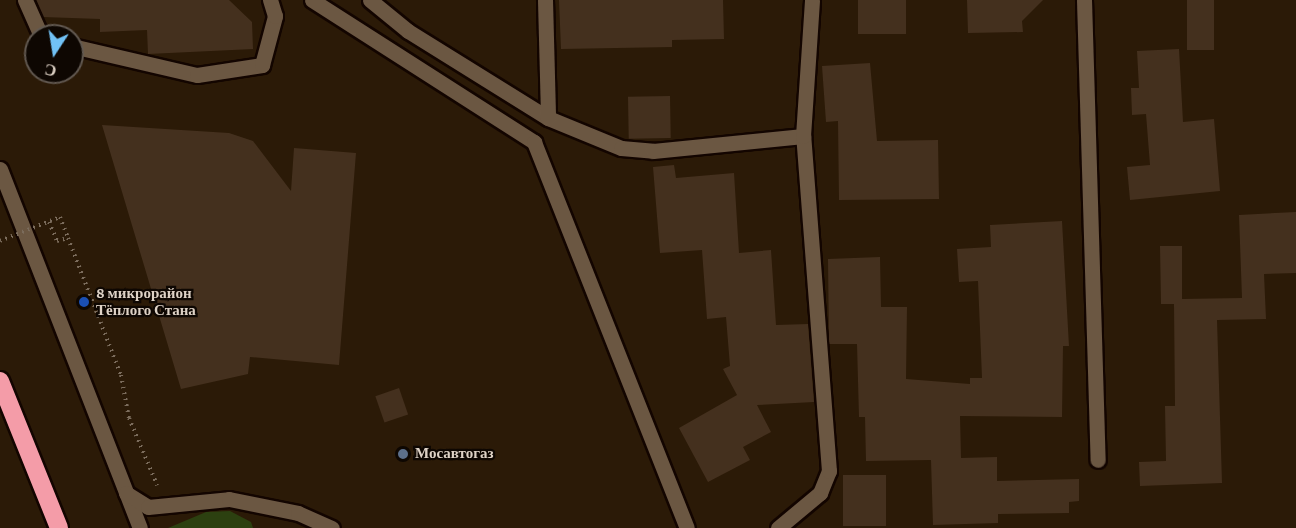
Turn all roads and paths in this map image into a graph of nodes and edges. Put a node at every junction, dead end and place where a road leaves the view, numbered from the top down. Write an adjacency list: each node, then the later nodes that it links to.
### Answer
1 (25, 0): 8 (street)
2 (270, 0): 9 (street)
3 (312, 0): 23 (street)
4 (370, 0): 10 (street)
5 (545, 0): 10 (street)
6 (812, 0): 11 (street)
7 (1084, 0): 17 (street)
8 (36, 24)
9 (84, 49)
10 (548, 118): 11 (street)
11 (803, 136): 24 (street)
12 (0, 169): 18 (street)
13 (48, 222): 14 (path); 14 (path, bridge); 15 (path, bridge)
14 (68, 238): 19 (path)
15 (0, 241)
16 (0, 381): 20 (highway)
17 (1098, 460)
18 (126, 493): 19 (street); 21 (street)
19 (166, 508): 22 (street)
20 (59, 528)
21 (140, 528)
22 (332, 528)
23 (687, 528)
24 (778, 528)

